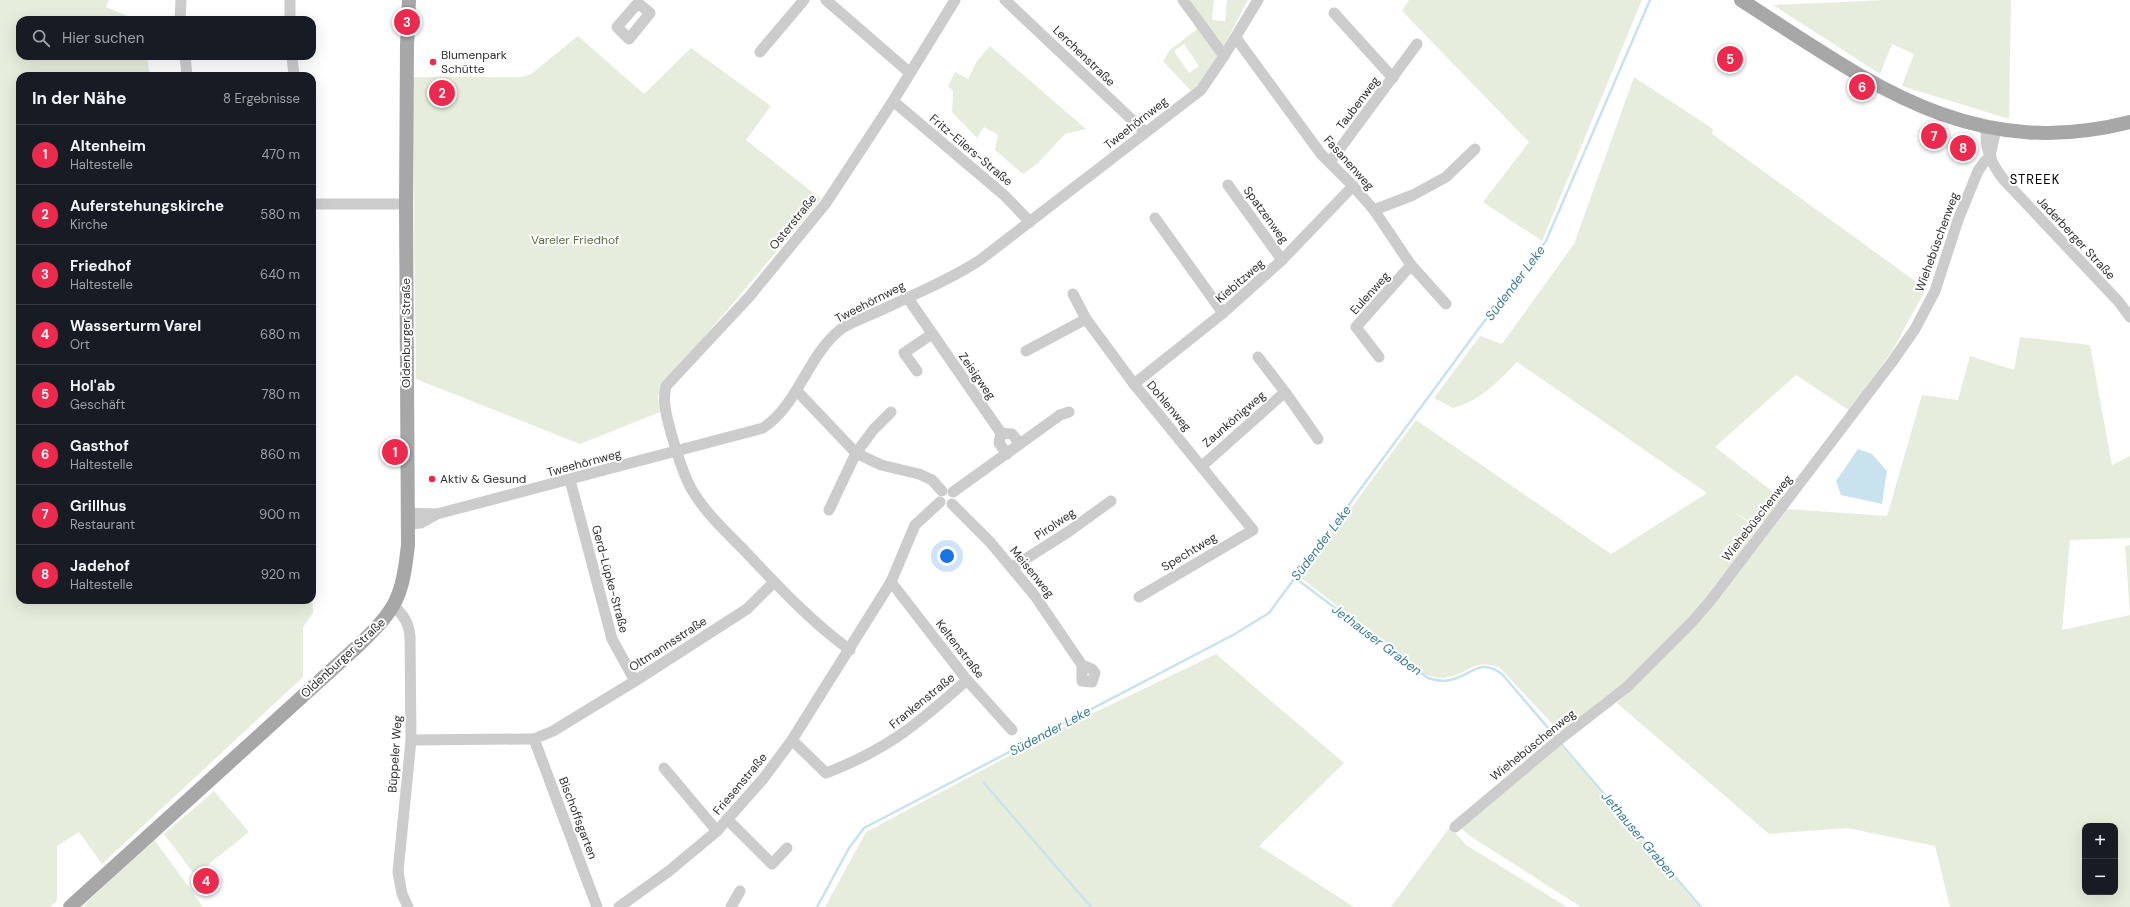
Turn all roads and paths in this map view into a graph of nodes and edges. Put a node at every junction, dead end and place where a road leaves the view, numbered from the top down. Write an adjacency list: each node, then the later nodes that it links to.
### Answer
1 (181, 0): 12 (street)
2 (290, 0): 13 (street)
3 (409, 0): 34 (main road, Oldenburger Straße)
4 (804, 0): 16 (street)
5 (826, 0): 22 (street)
6 (955, 0): 22 (street, Osterstraße)
7 (1005, 0): 27 (street, Lerchenstraße)
8 (1183, 0): 17 (street)
9 (1258, 0): 14 (street, Tweehörnweg)
10 (1741, 0): 26 (main road)
11 (1334, 13): 23 (street, Taubenweg)
12 (180, 16)
13 (290, 16)
14 (1236, 38): 17 (street, Tweehörnweg); 30 (street, Fasanenweg)
15 (1417, 44): 23 (street, Taubenweg)
16 (760, 52)
17 (1224, 56): 27 (street, Tweehörnweg)
18 (185, 60): 20 (street)
19 (292, 60): 21 (street)
20 (187, 72)
21 (294, 72)
22 (910, 73): 24 (street, Osterstraße)
23 (1393, 78): 30 (street, Taubenweg)
24 (893, 101): 37 (street, Fritz-Eilers-Straße); 59 (street, Osterstraße)
25 (2130, 122): 26 (main road)
26 (1992, 128): 29 (street)
27 (1145, 132): 37 (street, Tweehörnweg)
28 (1475, 149): 35 (street)
29 (1990, 157): 44 (street, Jaderberger Straße); 84 (street, Wiehebüschenweg)
30 (1330, 162): 32 (street, Fasanenweg)
31 (1228, 186): 38 (street, Spatzenweg)
32 (1354, 186): 35 (street, Fasanenweg); 38 (street, Kiebitzweg)
33 (316, 204): 34 (street)
34 (406, 204): 67 (main road, Oldenburger Straße)
35 (1374, 210): 39 (street, Fasanenweg)
36 (1155, 218): 43 (street)
37 (1030, 222): 41 (street, Tweehörnweg)
38 (1282, 260): 43 (street, Kiebitzweg)
39 (1411, 265): 42 (street, Fasanenweg); 49 (street, Eulenweg)
40 (1072, 294): 45 (street, Dohlenweg)
41 (907, 297): 46 (street, Zeisigweg); 52 (street, Tweehörnweg)
42 (1446, 304)
43 (1223, 313): 51 (street, Kiebitzweg)
44 (2130, 317)
45 (1086, 319): 47 (street); 51 (street, Dohlenweg)
46 (932, 334): 50 (street); 56 (street, Zeisigweg)
47 (1026, 351)
48 (1258, 357): 53 (street, Zaunkönigweg)
49 (1379, 357)
50 (917, 371)
51 (1134, 384): 62 (street, Dohlenweg)
52 (797, 391): 59 (street, Tweehörnweg); 60 (street, Meisenweg)
53 (1285, 392): 57 (street, Zaunkönigweg); 62 (street, Zaunkönigweg)
54 (891, 412): 60 (street)
55 (1069, 412): 58 (street)
56 (1001, 433): 58 (street, Zeisigweg); 61 (street, Zeisigweg)
57 (1318, 440)
58 (1020, 444): 61 (street)
59 (677, 452): 63 (street, Tweehörnweg); 70 (street)
60 (856, 453): 64 (street, Meisenweg); 66 (street)
61 (1007, 454): 64 (street)
62 (1202, 466): 68 (street, Dohlenweg)
63 (570, 480): 67 (street, Tweehörnweg); 77 (street, Gerd-Lüpke-Straße)
64 (949, 496): 69 (street, Meisenweg); 71 (street, Friesenstraße)
65 (1112, 501): 69 (street, Pirolweg)
66 (829, 510)
67 (407, 518): 73 (main road, Oldenburger Straße)
68 (1253, 530): 72 (street, Spechtweg)
69 (1013, 567): 75 (street, Meisenweg)
70 (774, 582): 74 (street); 77 (street, Oltmannsstraße)
71 (891, 582): 74 (street, Friesenstraße); 76 (street, Keltenstraße)
72 (1139, 597)
73 (394, 606): 80 (street, Büppeler Weg); 88 (main road, Oldenburger Straße)
74 (850, 650): 81 (street, Friesenstraße)
75 (1082, 665)
76 (967, 680): 78 (street, Keltenstraße); 81 (street, Frankenstraße)
77 (635, 681): 79 (street, Oltmannsstraße)
78 (1012, 730)
79 (534, 739): 80 (street, Oltmannsstraße); 90 (street, Bischoffsgarten)
80 (411, 740): 89 (street, Büppeler Weg)
81 (792, 740): 83 (street, Friesenstraße)
82 (664, 768): 85 (street)
83 (727, 819): 85 (street, Friesenstraße); 86 (street)
84 (1455, 826)
85 (717, 831): 91 (street, Friesenstraße)
86 (787, 848)
87 (740, 891): 92 (street)
88 (70, 907)
89 (408, 907)
90 (597, 907)
91 (619, 907)
92 (731, 907)

